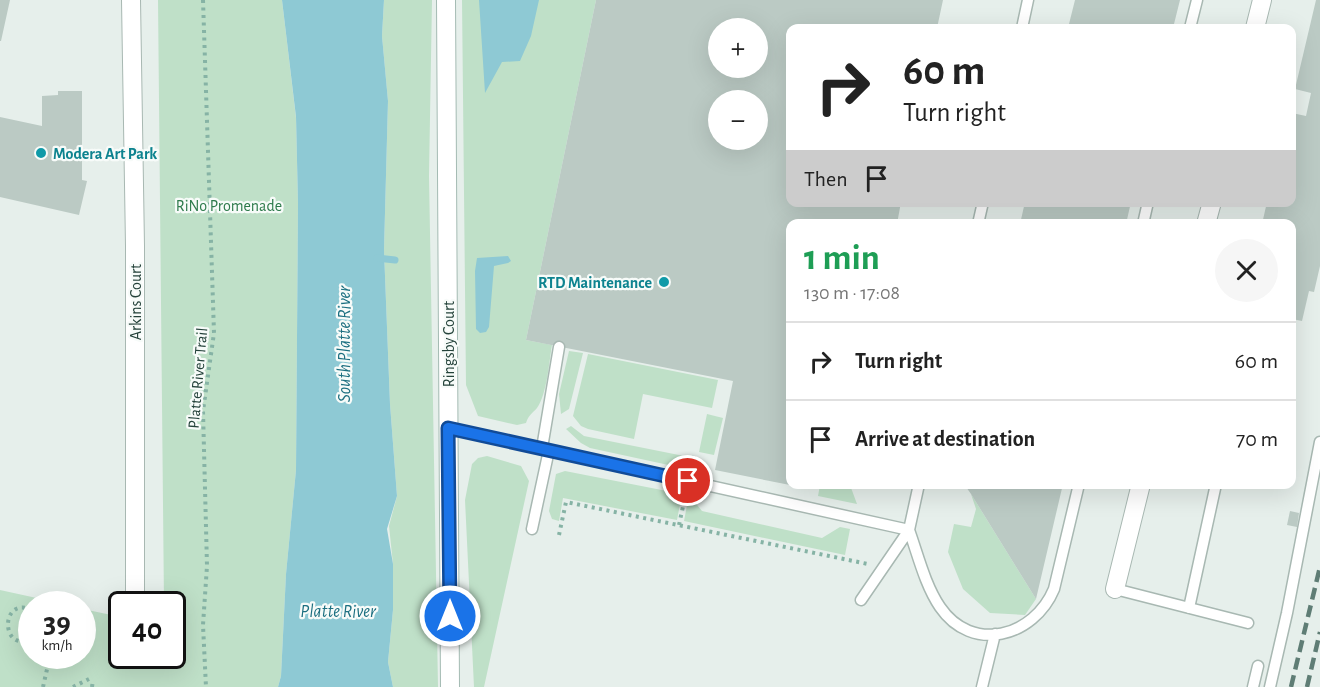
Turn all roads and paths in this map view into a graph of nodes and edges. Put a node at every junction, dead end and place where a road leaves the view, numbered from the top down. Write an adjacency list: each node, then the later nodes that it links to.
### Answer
1 (131, 0): 23 (street, Arkins Court)
2 (203, 0): 35 (path, Platte River Trail)
3 (447, 0): 11 (street, Ringsby Court)
4 (1028, 0): 7 (lane)
5 (1197, 0): 8 (lane)
6 (1262, 0): 9 (street)
7 (1023, 24)
8 (1191, 24)
9 (1256, 24)
10 (559, 347): 13 (lane)
11 (448, 428): 13 (lane); 36 (street, Ringsby Court)
12 (1320, 442): 39 (lane)
13 (545, 449): 18 (lane); 19 (lane)
14 (918, 489): 19 (lane)
15 (1078, 489): 28 (lane)
16 (1140, 489): 22 (street)
17 (1215, 489): 26 (lane)
18 (532, 530)
19 (909, 530): 21 (lane); 28 (lane)
20 (559, 535): 21 (path)
21 (883, 567): 24 (lane)
22 (1115, 589): 26 (lane)
23 (135, 591)
24 (861, 600)
25 (18, 608): 29 (path)
26 (1189, 608): 27 (lane)
27 (1248, 623)
28 (995, 634): 37 (lane)
29 (18, 641)
30 (1258, 666): 38 (lane)
31 (47, 669): 32 (path)
32 (43, 687)
33 (73, 687): 34 (path)
34 (92, 687)
35 (206, 687)
36 (450, 687)
37 (982, 687)
38 (1253, 687)
39 (1270, 687)

